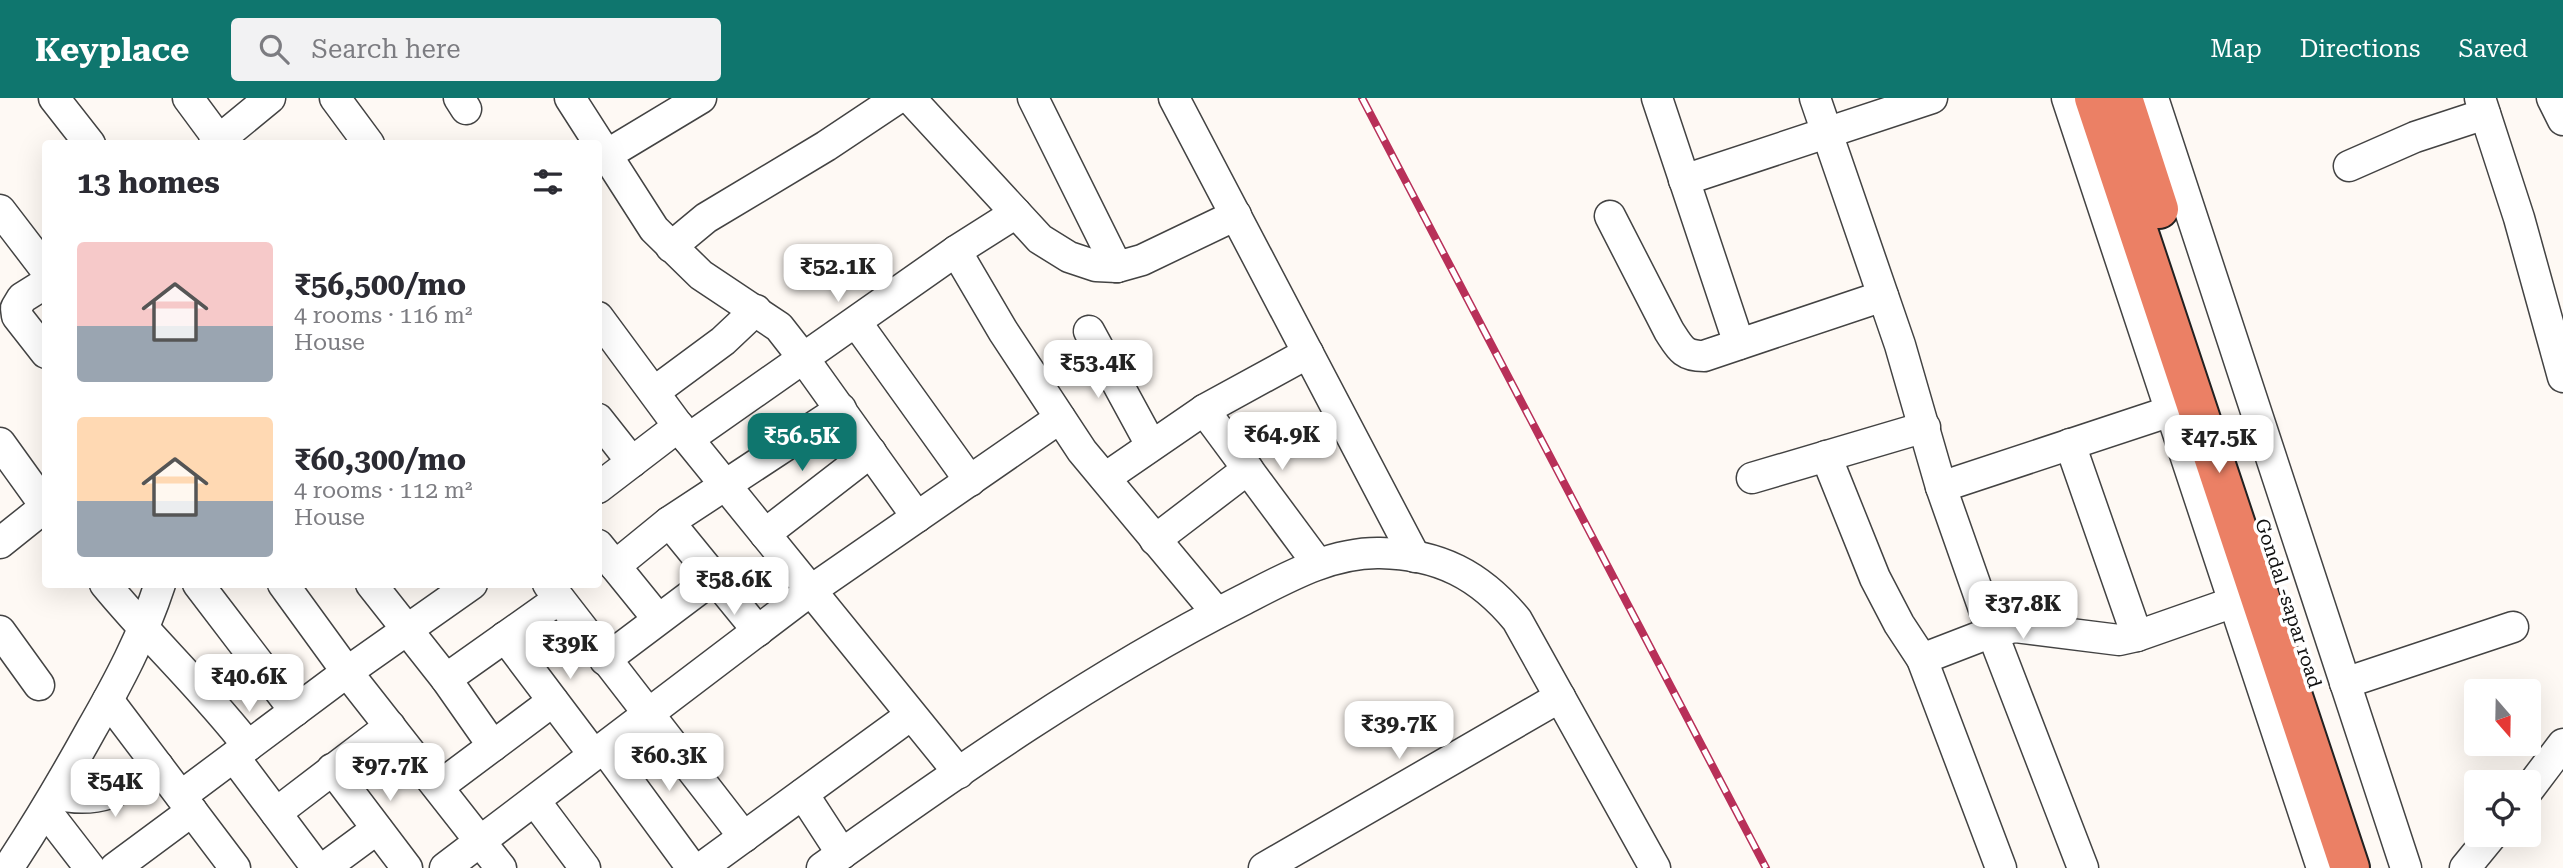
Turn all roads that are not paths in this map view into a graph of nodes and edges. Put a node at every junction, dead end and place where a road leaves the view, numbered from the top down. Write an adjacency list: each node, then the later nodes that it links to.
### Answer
1 (54, 98): 22 (street)
2 (188, 98): 23 (street)
3 (335, 98): 25 (street)
4 (570, 98): 26 (street)
5 (701, 98): 27 (street)
6 (898, 98): 34 (street)
7 (910, 98): 31 (street)
8 (1033, 98): 37 (street)
9 (1174, 98): 32 (street)
10 (1657, 98): 29 (street)
11 (1815, 98): 21 (street)
12 (1932, 98): 21 (street)
13 (2067, 98): 52 (street)
14 (2094, 98): 149 (highway)
15 (2123, 98): 150 (highway, Gondal -sapar road)
16 (2153, 98): 104 (street)
17 (2552, 98): 20 (street)
18 (259, 102): 24 (street)
19 (2482, 106): 28 (street); 48 (street)
20 (2563, 120)
21 (1828, 133): 29 (street); 39 (street)
22 (87, 140)
23 (217, 140)
24 (220, 140)
25 (366, 140)
26 (593, 140)
27 (603, 158): 34 (street)
28 (2350, 166)
29 (1685, 180): 44 (street)
30 (0, 210): 36 (street)
31 (1016, 214): 35 (street); 37 (street)
32 (1236, 215): 37 (street); 46 (street)
33 (1610, 216): 44 (street)
34 (671, 247): 40 (street)
35 (956, 251): 42 (street); 53 (street)
36 (42, 265)
37 (1116, 267)
38 (42, 286): 45 (street)
39 (1883, 296): 44 (street); 55 (street)
40 (756, 310): 47 (street); 49 (street)
41 (602, 322): 49 (street)
42 (856, 322): 47 (street); 66 (street)
43 (1089, 331): 59 (street)
44 (1739, 344)
45 (42, 348)
46 (1308, 353): 51 (street); 78 (street)
47 (804, 359): 50 (street); 56 (street)
48 (2563, 377)
49 (654, 392): 56 (street)
50 (841, 410): 60 (street); 68 (street)
51 (1204, 410): 59 (street); 63 (street)
52 (2171, 411): 58 (street); 89 (street)
53 (1060, 418): 64 (street); 66 (street)
54 (602, 424): 62 (street)
55 (1925, 427): 61 (street); 69 (street)
56 (683, 432): 62 (street); 68 (street)
57 (0, 443): 70 (street)
58 (2070, 444): 69 (street); 98 (street)
59 (1151, 445): 64 (street)
60 (871, 452): 72 (street); 74 (street)
61 (1826, 456): 65 (street); 100 (street)
62 (632, 462): 67 (street)
63 (1248, 469): 75 (street); 79 (street)
64 (1105, 478): 75 (street)
65 (1752, 478)
66 (971, 481): 72 (street)
67 (602, 485)
68 (726, 485): 73 (street); 74 (street)
69 (1941, 487): 97 (street)
70 (42, 503)
71 (42, 509): 76 (street)
72 (917, 517): 87 (street)
73 (669, 522): 77 (street); 80 (street)
74 (765, 534): 87 (street)
75 (1155, 540): 90 (street)
76 (0, 543)
77 (607, 555): 91 (street)
78 (1415, 556): 79 (street); 106 (street)
79 (1318, 564): 90 (street)
80 (714, 578): 91 (street); 96 (street)
81 (109, 588): 94 (street)
82 (159, 588): 94 (street)
83 (202, 588): 109 (street)
84 (285, 588): 102 (street)
85 (374, 588): 93 (street)
86 (458, 588): 93 (street)
87 (810, 591): 96 (street); 111 (street)
88 (553, 592): 99 (street); 101 (street)
89 (2234, 602): 98 (street); 148 (street)
90 (1217, 613): 119 (street)
91 (658, 619): 101 (street)
92 (2514, 627): 104 (street)
93 (407, 629): 102 (street); 103 (street)
94 (143, 630): 107 (street); 115 (street)
95 (0, 631): 105 (street)
96 (758, 631): 110 (street)
97 (1992, 632): 98 (street); 100 (street); 147 (street)
98 (2137, 636)
99 (505, 637): 103 (street); 108 (street)
100 (1922, 659): 146 (street)
101 (605, 660): 110 (street)
102 (347, 672): 109 (street); 112 (street)
103 (446, 679): 114 (street)
104 (2345, 683): 151 (street)
105 (39, 685)
106 (1560, 697): 132 (street); 145 (street)
107 (108, 700): 117 (street); 124 (street)
108 (553, 701): 114 (street); 116 (street)
109 (295, 711): 115 (street)
110 (648, 714): 116 (street); 128 (street)
111 (911, 715): 119 (street); 122 (street)
112 (390, 726): 118 (street); 121 (street)
113 (2563, 744): 120 (street)
114 (493, 746): 121 (street)
115 (241, 751): 125 (street); 126 (street)
116 (599, 752): 123 (street); 143 (street)
117 (158, 766): 124 (street); 125 (street)
118 (332, 769): 126 (street); 127 (street)
119 (958, 773): 131 (street)
120 (2541, 773)
121 (438, 786): 129 (street)
122 (803, 794): 128 (street); 131 (street)
123 (535, 801): 129 (street); 142 (street)
124 (51, 803): 134 (street); 135 (street)
125 (186, 803): 133 (street); 136 (street)
126 (276, 813): 137 (street)
127 (377, 829): 138 (street); 139 (street)
128 (744, 837): 144 (street)
129 (481, 842): 140 (street); 141 (street)
130 (2482, 847): 152 (street)
131 (832, 861)
132 (1647, 865)
133 (228, 866)
134 (8, 868)
135 (89, 868)
136 (114, 868)
137 (317, 868)
138 (324, 868)
139 (407, 868)
140 (445, 868)
141 (500, 868)
142 (584, 868)
143 (692, 868)
144 (701, 868)
145 (1264, 868)
146 (2000, 868)
147 (2083, 868)
148 (2322, 868)
149 (2350, 868)
150 (2376, 868)
151 (2406, 868)
152 (2465, 868)

